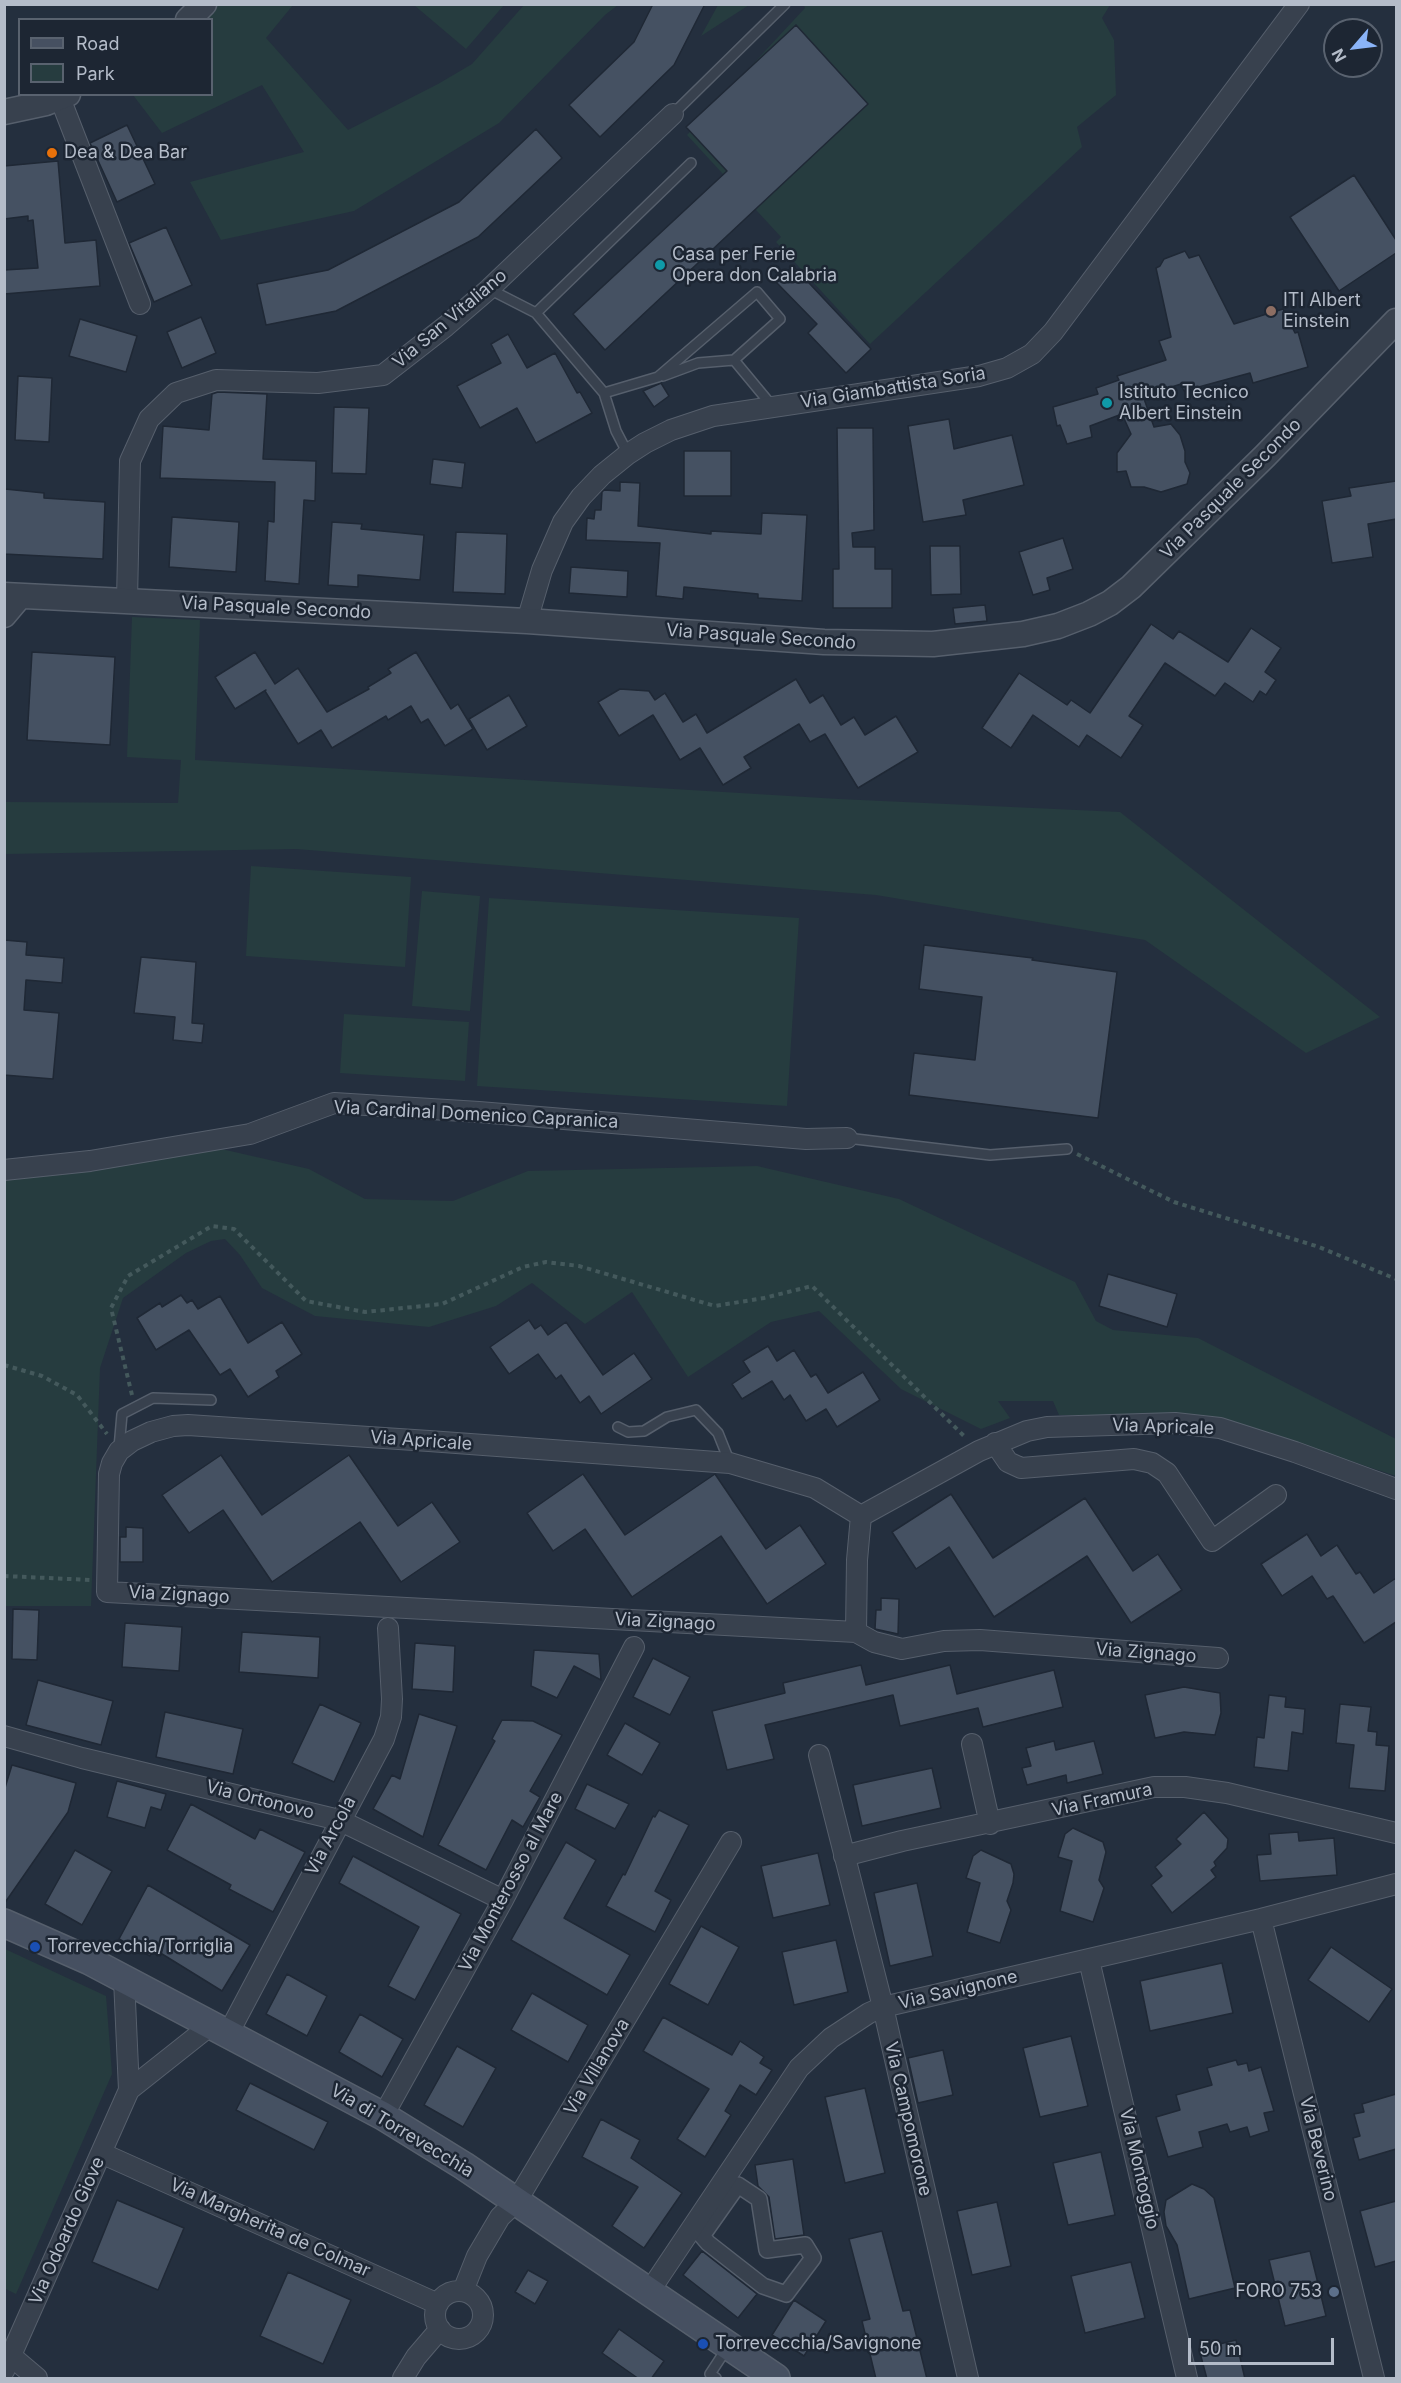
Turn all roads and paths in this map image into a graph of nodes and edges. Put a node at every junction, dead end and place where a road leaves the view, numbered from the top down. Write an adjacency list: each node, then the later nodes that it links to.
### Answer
1 (204, 4): 4 (street)
2 (785, 4): 7 (lane)
3 (1299, 4): 16 (street, Via Giambattista Soria)
4 (190, 18)
5 (64, 96): 6 (street); 10 (street)
6 (4, 111)
7 (673, 114): 9 (street, Via San Vitaliano)
8 (691, 163): 11 (lane)
9 (489, 288): 11 (lane); 19 (street, Via San Vitaliano)
10 (140, 304)
11 (536, 313): 15 (lane)
12 (1396, 321): 21 (street, Via Pasquale Secondo)
13 (734, 360): 14 (lane); 14 (lane); 16 (lane)
14 (658, 377): 15 (lane)
15 (604, 393): 17 (lane)
16 (773, 407): 17 (street, Via Giambattista Soria)
17 (628, 454): 21 (street, Via Giambattista Soria)
18 (12, 596): 19 (street, Via Pasquale Secondo); 20 (street)
19 (127, 600): 21 (street, Via Pasquale Secondo)
20 (4, 615)
21 (527, 621)
22 (847, 1138): 23 (lane); 24 (street, Via Cardinal Domenico Capranica)
23 (1067, 1149): 25 (path)
24 (4, 1170)
25 (1396, 1279)
26 (4, 1365): 31 (path)
27 (211, 1400): 28 (lane)
28 (135, 1407): 30 (path); 31 (lane)
29 (618, 1427): 32 (lane)
30 (987, 1447): 33 (street, Via Apricale); 34 (street, Via Apricale); 35 (street, Via Apricale)
31 (119, 1451): 32 (street, Via Apricale); 37 (street)
32 (730, 1464): 35 (street, Via Apricale)
33 (1396, 1489)
34 (1276, 1495)
35 (861, 1516): 39 (street)
36 (4, 1576): 37 (path)
37 (107, 1586): 39 (street, Via Zignago)
38 (388, 1628): 45 (street, Via Arcola)
39 (856, 1632): 41 (street, Via Zignago)
40 (634, 1647): 51 (street, Via Monterosso al Mare)
41 (1218, 1659)
42 (4, 1736): 45 (street, Via Ortonovo)
43 (972, 1744): 46 (street)
44 (819, 1755): 49 (street, Via Campomorone)
45 (339, 1820): 51 (street, Via Ortonovo); 57 (street, Via Arcola)
46 (990, 1824): 47 (street, Via Framura); 49 (street, Via Framura)
47 (1396, 1833)
48 (731, 1842): 61 (street, Via Villanova)
49 (844, 1856): 56 (street, Via Campomorone)
50 (1396, 1884): 52 (street, Via Savignone)
51 (503, 1900): 59 (street, Via Monterosso al Mare)
52 (1261, 1919): 54 (street, Via Savignone); 75 (street, Via Beverino)
53 (4, 1923): 55 (main road, Via di Torrevecchia)
54 (1089, 1960): 56 (street, Via Savignone); 74 (street, Via Montoggio)
55 (124, 1979): 57 (main road, Via di Torrevecchia); 58 (street, Via Odoardo Giove)
56 (883, 2007): 64 (street, Via Savignone); 73 (street, Via Campomorone)
57 (220, 2029): 58 (street, Via Odoardo Giove); 59 (main road, Via di Torrevecchia)
58 (129, 2090): 60 (street, Via Odoardo Giove)
59 (383, 2116): 61 (main road, Via di Torrevecchia)
60 (101, 2153): 65 (street, Via Margherita de Colmar); 68 (street, Via Odoardo Giove)
61 (516, 2202): 63 (street, Via Villanova); 64 (main road, Via di Torrevecchia)
62 (763, 2286): 62 (street)
63 (463, 2291): 65 (street); 66 (street)
64 (649, 2292): 67 (main road, Via di Torrevecchia)
65 (438, 2304): 66 (street)
66 (440, 2329): 70 (street)
67 (728, 2346): 71 (lane); 72 (main road, Via di Torrevecchia)
68 (8, 2363): 69 (street)
69 (36, 2379)
70 (403, 2379)
71 (716, 2379)
72 (776, 2379)
73 (968, 2379)
74 (1187, 2379)
75 (1374, 2379)

